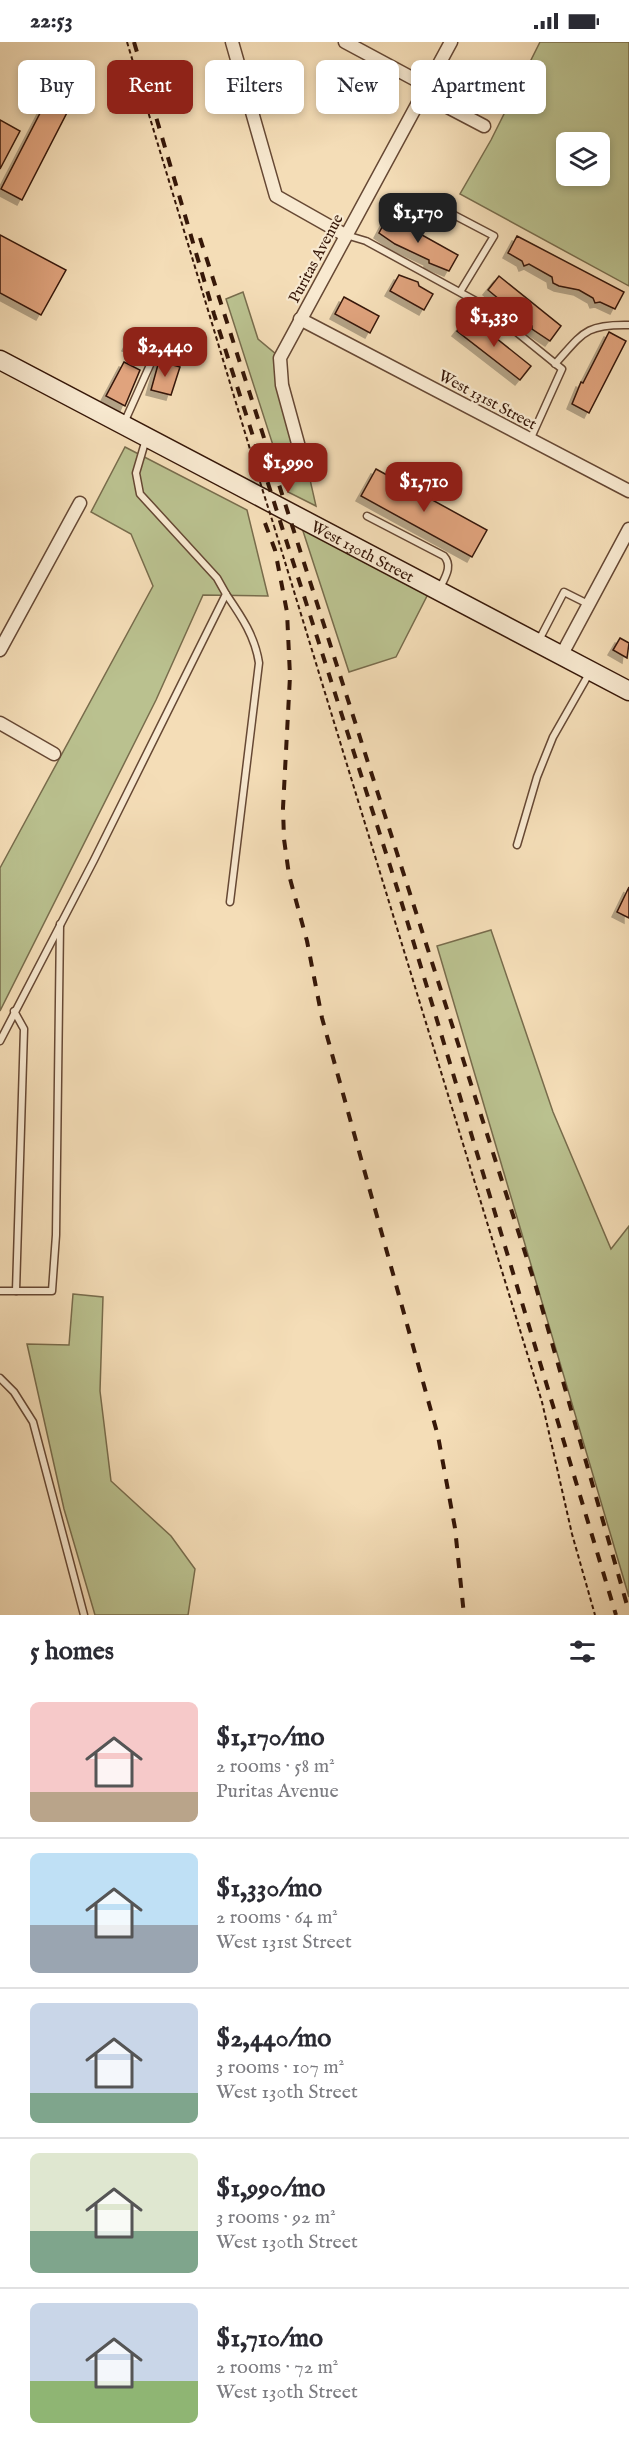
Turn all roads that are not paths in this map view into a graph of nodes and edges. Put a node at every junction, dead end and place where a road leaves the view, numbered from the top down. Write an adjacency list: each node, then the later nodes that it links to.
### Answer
1 (232, 42): 10 (street)
2 (345, 42): 5 (street)
3 (451, 42): 4 (street, Puritas Avenue)
4 (441, 60)
5 (411, 82)
6 (411, 114): 10 (street, Puritas Avenue)
7 (464, 114): 8 (street)
8 (484, 126)
9 (454, 215): 11 (lane)
10 (345, 235): 11 (lane); 12 (street, Puritas Avenue)
11 (460, 292): 15 (lane)
12 (300, 319): 19 (street, West 131st Street); 20 (street, Puritas Avenue)
13 (629, 325): 15 (lane)
14 (0, 360): 17 (main road, West 130th Street)
15 (555, 364): 19 (lane)
16 (150, 365): 17 (lane)
17 (123, 427): 18 (main road, West 130th Street)
18 (146, 439): 25 (main road, West 130th Street); 26 (lane)
19 (530, 440): 21 (street, West 131st Street)
20 (305, 469)
21 (629, 492)
22 (80, 503): 29 (street)
23 (367, 516): 25 (lane)
24 (629, 529): 27 (street)
25 (438, 592): 28 (main road, West 130th Street)
26 (226, 594): 36 (lane); 37 (lane)
27 (588, 604): 28 (lane); 30 (street)
28 (537, 644): 30 (main road, West 130th Street)
29 (0, 650)
30 (561, 656): 31 (main road, West 130th Street)
31 (590, 672): 32 (main road, West 130th Street); 35 (lane)
32 (629, 692)
33 (0, 723): 34 (street)
34 (54, 754)
35 (517, 845)
36 (230, 902)
37 (60, 922): 38 (lane); 41 (lane)
38 (14, 1011): 39 (lane); 41 (lane)
39 (0, 1041)
40 (0, 1291): 41 (lane)
41 (16, 1291)
42 (0, 1378): 43 (lane)
43 (84, 1615)

